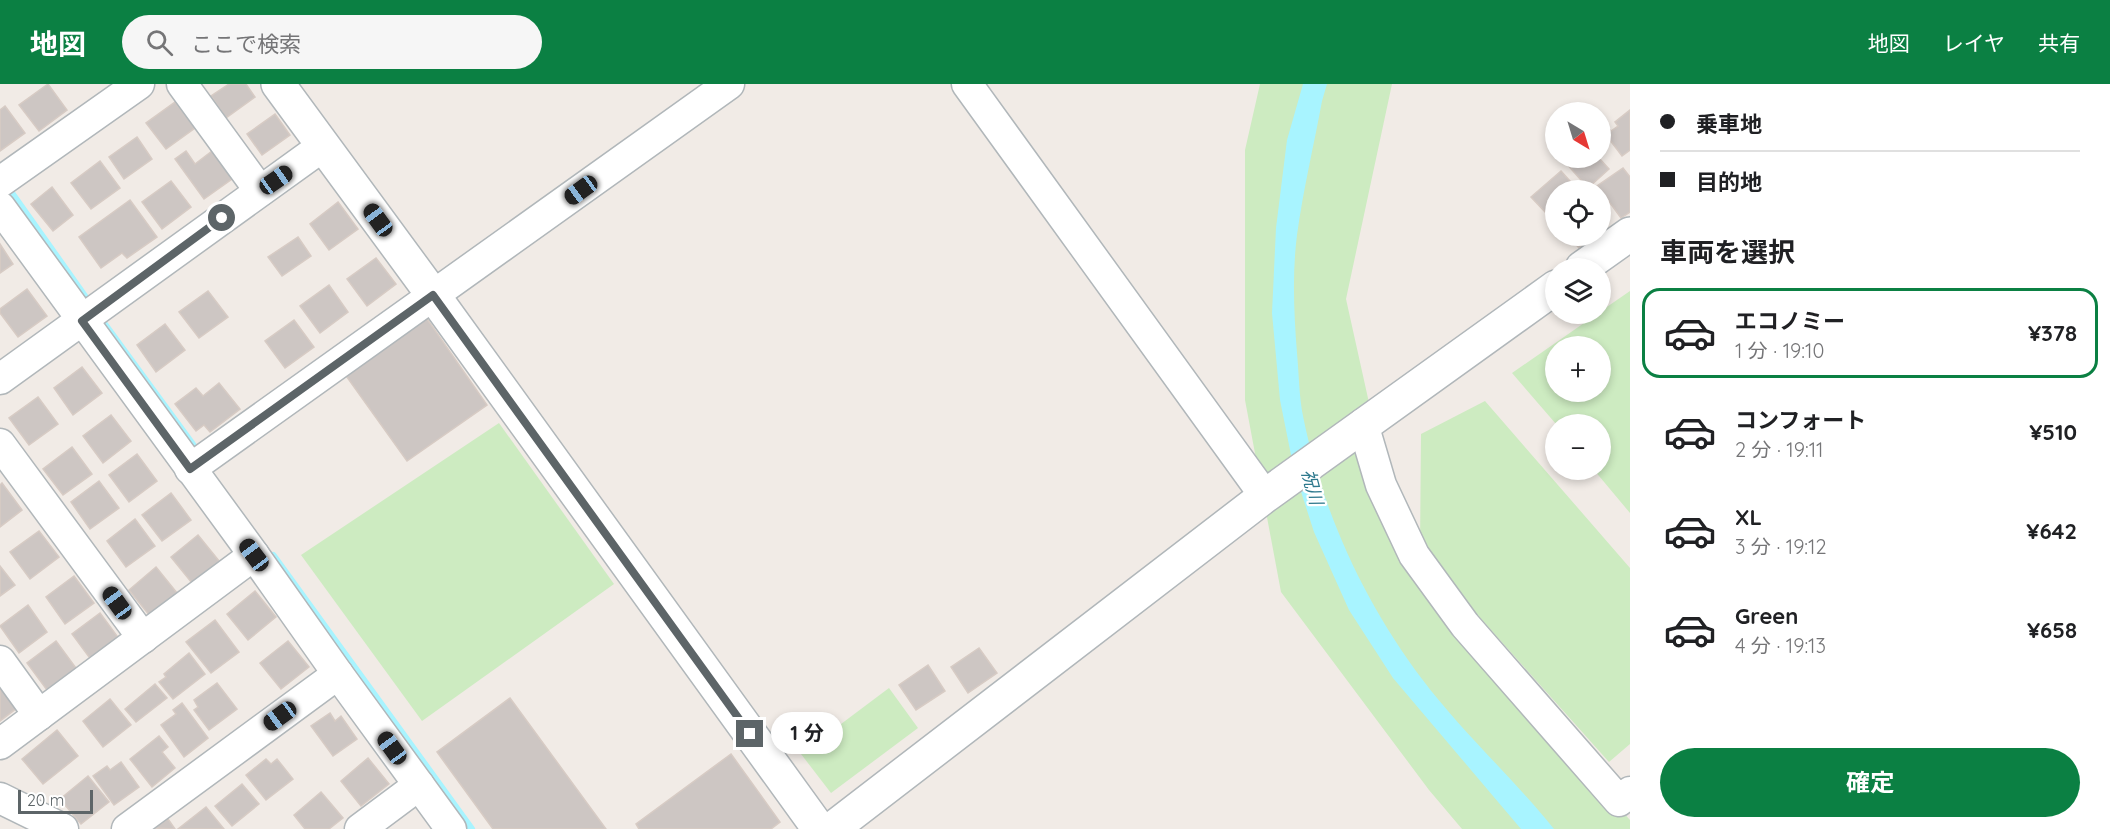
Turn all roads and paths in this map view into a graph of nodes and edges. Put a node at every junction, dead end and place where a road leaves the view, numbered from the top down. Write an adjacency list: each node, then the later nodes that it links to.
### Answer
1 (139, 84): 7 (street)
2 (182, 84): 8 (street)
3 (278, 84): 6 (street)
4 (729, 84): 12 (street)
5 (967, 84): 19 (street)
6 (323, 146): 8 (street); 12 (street)
7 (6, 178)
8 (260, 191): 14 (street)
9 (0, 207): 14 (street)
10 (1630, 234): 11 (street)
11 (1596, 258)
12 (433, 295): 18 (street); 33 (street)
13 (1545, 295): 16 (street)
14 (82, 321): 15 (street); 18 (street)
15 (0, 379)
16 (1351, 432): 19 (street); 27 (street)
17 (0, 444): 21 (street)
18 (190, 469): 20 (street)
19 (1265, 496): 34 (street)
20 (254, 555): 21 (street); 23 (street)
21 (143, 638): 24 (street)
22 (0, 661): 24 (street)
23 (338, 674): 26 (street); 30 (street)
24 (39, 715): 25 (street)
25 (0, 744)
26 (419, 785): 31 (street); 32 (street)
27 (1630, 792)
28 (0, 798): 29 (street)
29 (63, 829)
30 (127, 829)
31 (360, 829)
32 (451, 829)
33 (819, 829)
34 (832, 829)

